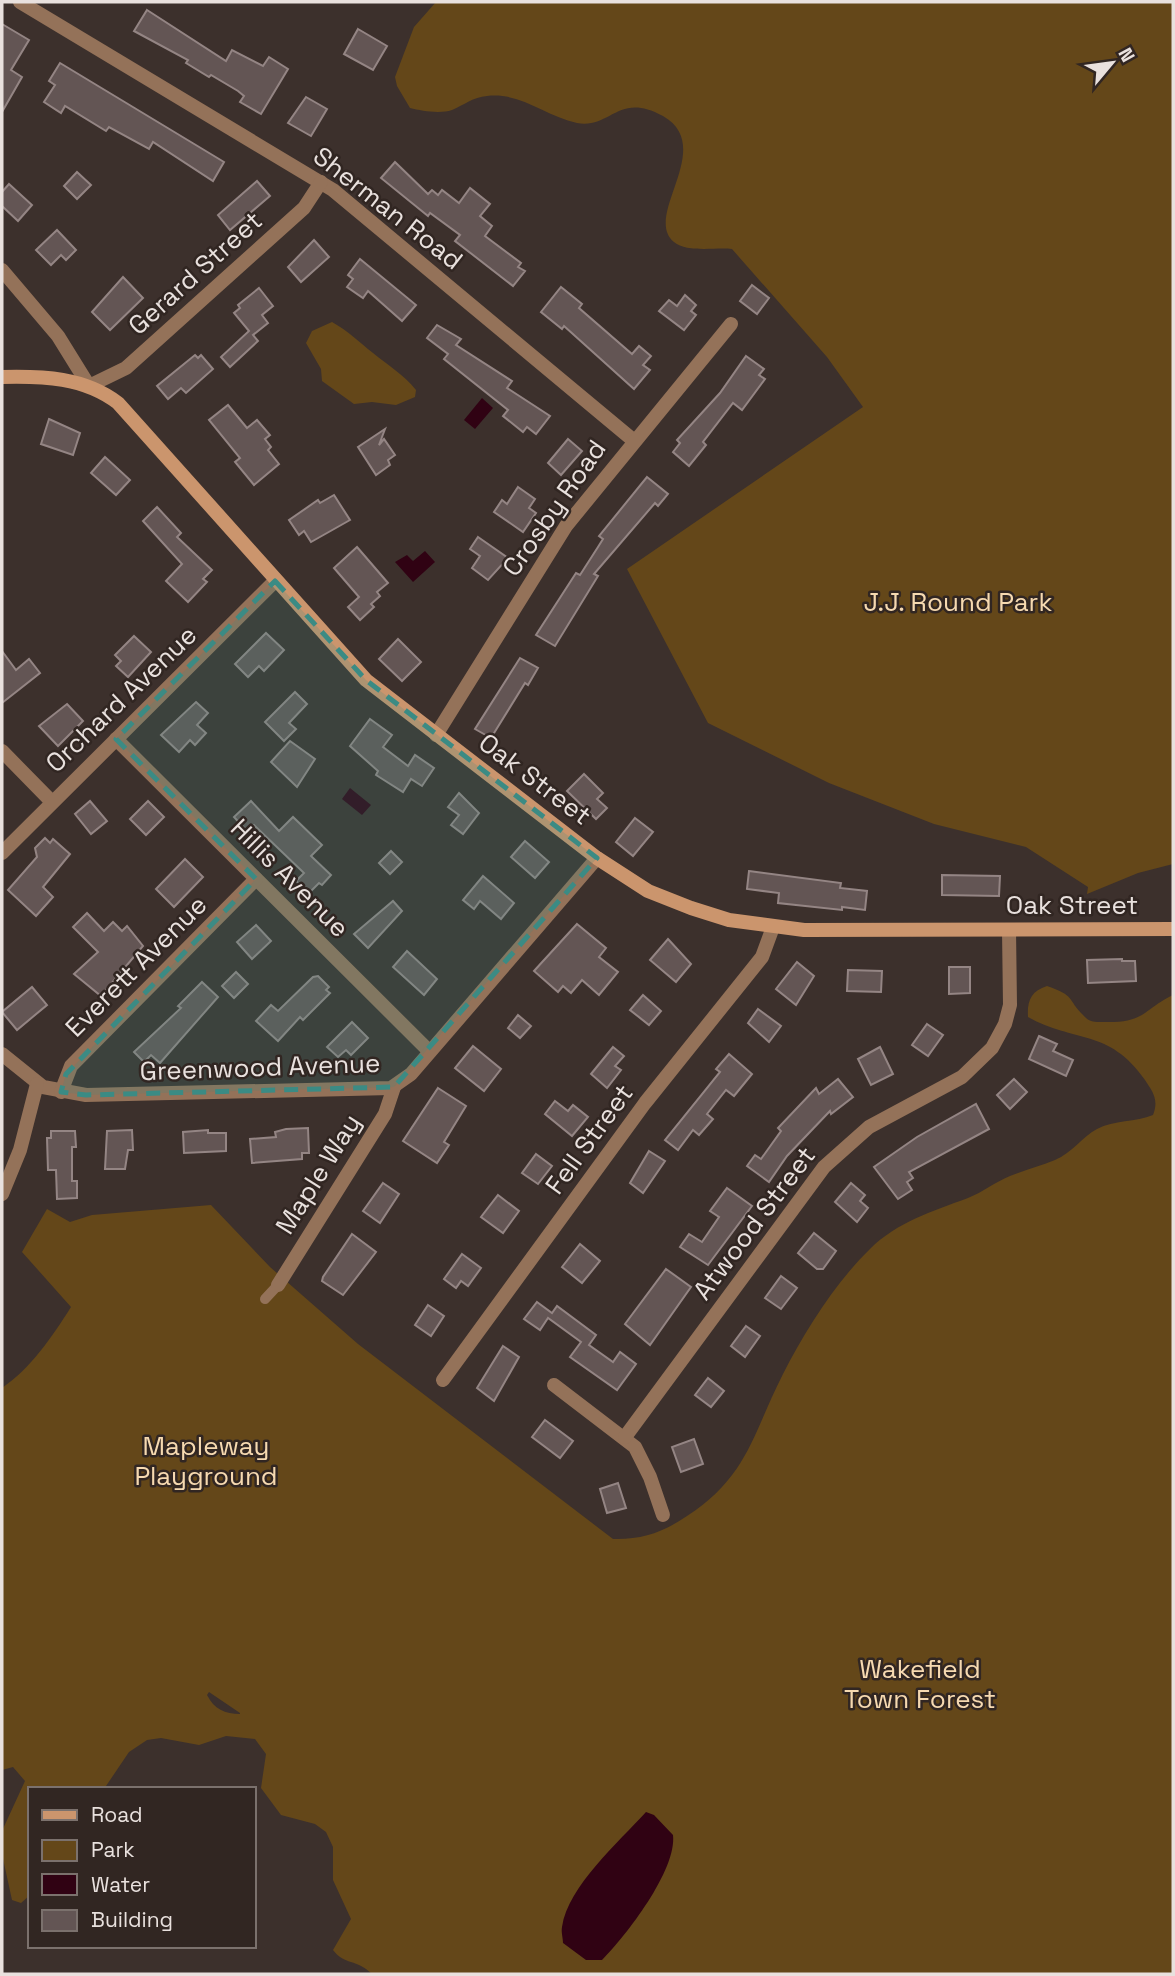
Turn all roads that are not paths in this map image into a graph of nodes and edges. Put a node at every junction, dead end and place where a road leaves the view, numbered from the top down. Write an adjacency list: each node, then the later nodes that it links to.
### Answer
1 (20, 2): 2 (street, Sherman Road)
2 (321, 182): 6 (street, Gerard Street); 7 (street, Sherman Road)
3 (2, 270): 6 (street)
4 (731, 324): 7 (street, Crosby Road)
5 (2, 377): 6 (street, Oak Street)
6 (89, 386): 8 (street, Oak Street)
7 (633, 439): 9 (street, Crosby Road)
8 (275, 581): 9 (street, Oak Street); 10 (street, Orchard Avenue)
9 (436, 735): 14 (street, Oak Street)
10 (116, 739): 12 (street, Orchard Avenue); 15 (street, Hillis Avenue)
11 (2, 751): 12 (street)
12 (51, 801): 13 (street, Orchard Avenue)
13 (2, 853)
14 (597, 858): 16 (street, Oak Street); 19 (street, Greenwood Avenue)
15 (256, 879): 19 (street, Hillis Avenue); 23 (street, Everett Avenue)
16 (773, 927): 18 (street, Oak Street); 27 (street, Fell Street)
17 (1173, 929): 18 (street, Oak Street)
18 (1009, 930): 29 (street, Atwood Street)
19 (429, 1051): 22 (street, Greenwood Avenue)
20 (2, 1054): 21 (street, Greenwood Avenue)
21 (37, 1084): 23 (street, Greenwood Avenue); 24 (street)
22 (394, 1087): 23 (street, Greenwood Avenue); 25 (street, Maple Way)
23 (61, 1092)
24 (2, 1194)
25 (278, 1285): 26 (lane)
26 (265, 1299)
27 (443, 1380)
28 (554, 1385): 29 (street)
29 (625, 1437): 30 (street)
30 (663, 1515)

